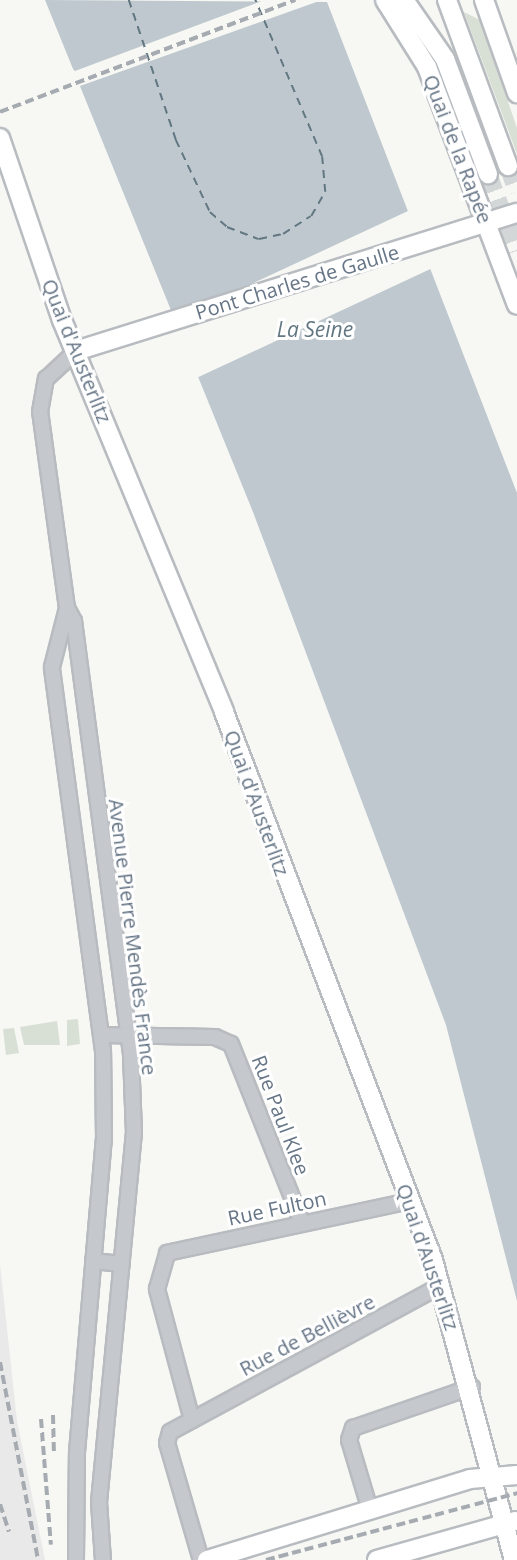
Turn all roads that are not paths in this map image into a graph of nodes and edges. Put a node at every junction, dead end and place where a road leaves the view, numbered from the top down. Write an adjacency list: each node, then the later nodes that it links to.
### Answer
1 (385, 0): 10 (main road, Quai de la Rapée)
2 (404, 0): 8 (main road, Quai de la Rapée)
3 (447, 0): 7 (main road, Quai de la Rapée)
4 (484, 0): 5 (main road)
5 (517, 93)
6 (0, 138): 12 (main road, Quai d'Austerlitz)
7 (508, 166)
8 (488, 174)
9 (517, 213): 10 (main road, Pont Charles de Gaulle)
10 (478, 226): 11 (main road, Quai de la Rapée); 12 (main road, Pont Charles de Gaulle)
11 (515, 291)
12 (76, 351): 13 (street, Avenue Pierre Mendès France); 16 (main road, Quai d'Austerlitz)
13 (67, 608): 14 (street, Avenue Pierre Mendès France); 15 (street, Avenue Pierre Mendès France)
14 (102, 1035): 15 (street, Rue Paul Klee); 18 (street, Avenue Pierre Mendès France)
15 (130, 1035): 17 (street, Rue Paul Klee); 19 (street, Avenue Pierre Mendès France)
16 (410, 1201): 17 (street, Rue Fulton); 20 (main road, Quai d'Austerlitz)
17 (302, 1222): 22 (street, Rue Fulton)
18 (93, 1261): 19 (street); 27 (street, Avenue Pierre Mendès France)
19 (122, 1264): 28 (street, Avenue Pierre Mendès France)
20 (442, 1285): 21 (main road, Quai d'Austerlitz); 22 (street, Rue de Bellièvre)
21 (472, 1388): 23 (main road, Quai d'Austerlitz); 25 (street)
22 (192, 1420): 29 (street, Rue de Bellièvre)
23 (493, 1475): 24 (main road); 25 (main road); 26 (main road, Quai d'Austerlitz)
24 (517, 1475)
25 (370, 1510): 30 (main road)
26 (511, 1522): 31 (main road); 32 (main road, Quai d'Austerlitz)
27 (76, 1560)
28 (103, 1560)
29 (201, 1560)
30 (207, 1560)
31 (377, 1560)
32 (514, 1560)

